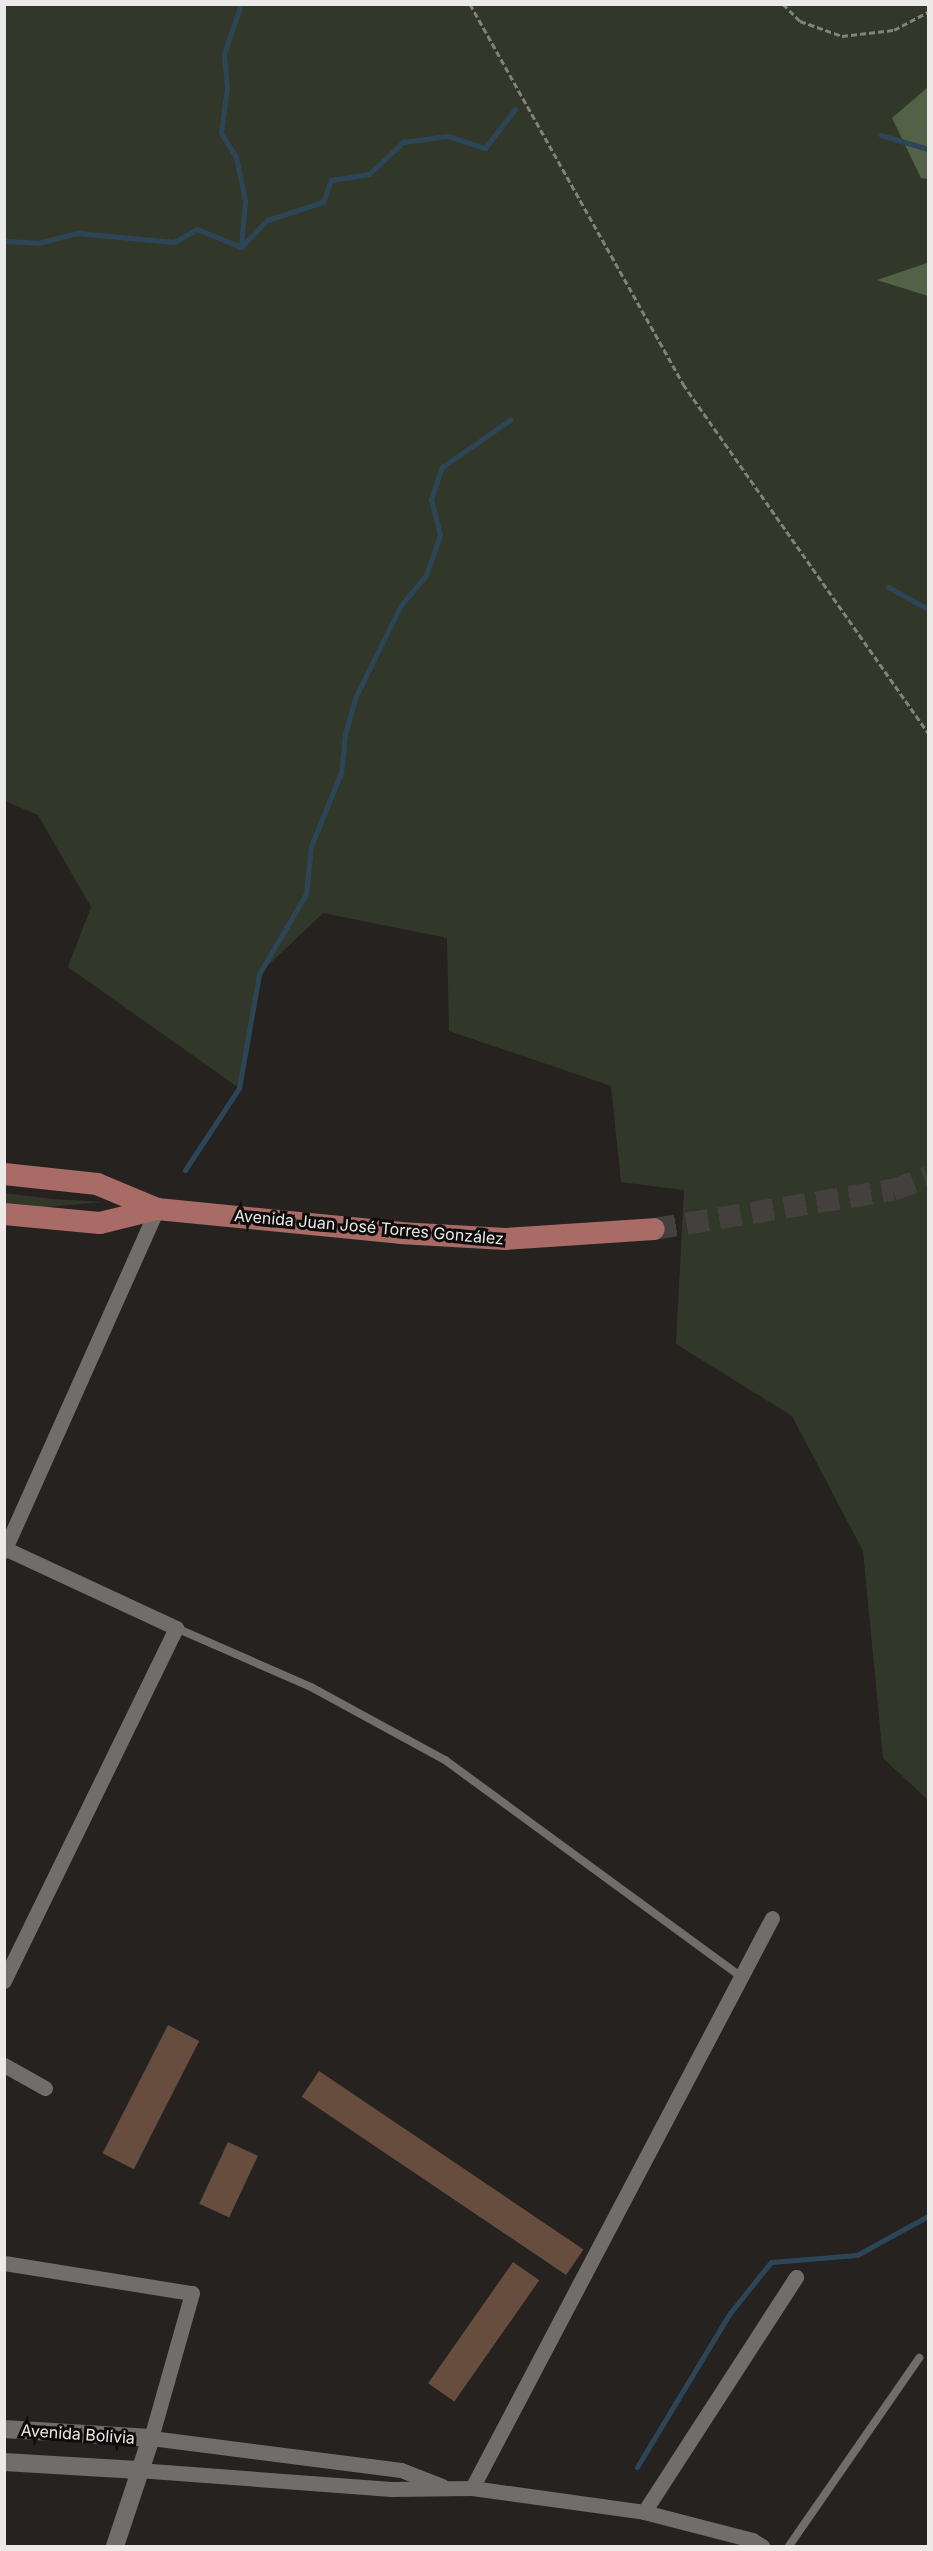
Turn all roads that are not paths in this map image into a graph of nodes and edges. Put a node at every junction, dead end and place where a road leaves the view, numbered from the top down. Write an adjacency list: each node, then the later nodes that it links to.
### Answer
1 (4, 1174): 2 (main road, Avenida Juan José Torres González)
2 (157, 1209): 3 (main road, Avenida Juan José Torres González); 4 (main road, Avenida Juan José Torres González); 5 (street)
3 (4, 1214)
4 (654, 1229)
5 (5, 1549): 6 (street)
6 (176, 1628): 8 (lane); 9 (street)
7 (772, 1918): 8 (street)
8 (739, 1975): 20 (street)
9 (4, 1981)
10 (4, 2065): 11 (street)
11 (45, 2088)
12 (4, 2263): 16 (street)
13 (796, 2277): 21 (street)
14 (919, 2358): 24 (lane)
15 (4, 2429): 16 (street, Avenida Bolivia)
16 (151, 2438): 18 (street); 19 (street)
17 (4, 2462): 18 (street, Avenida Bolivia)
18 (138, 2470): 19 (street); 22 (street)
19 (442, 2486): 20 (street)
20 (472, 2488): 21 (street)
21 (644, 2512): 23 (street)
22 (115, 2547)
23 (762, 2547)
24 (789, 2547)

